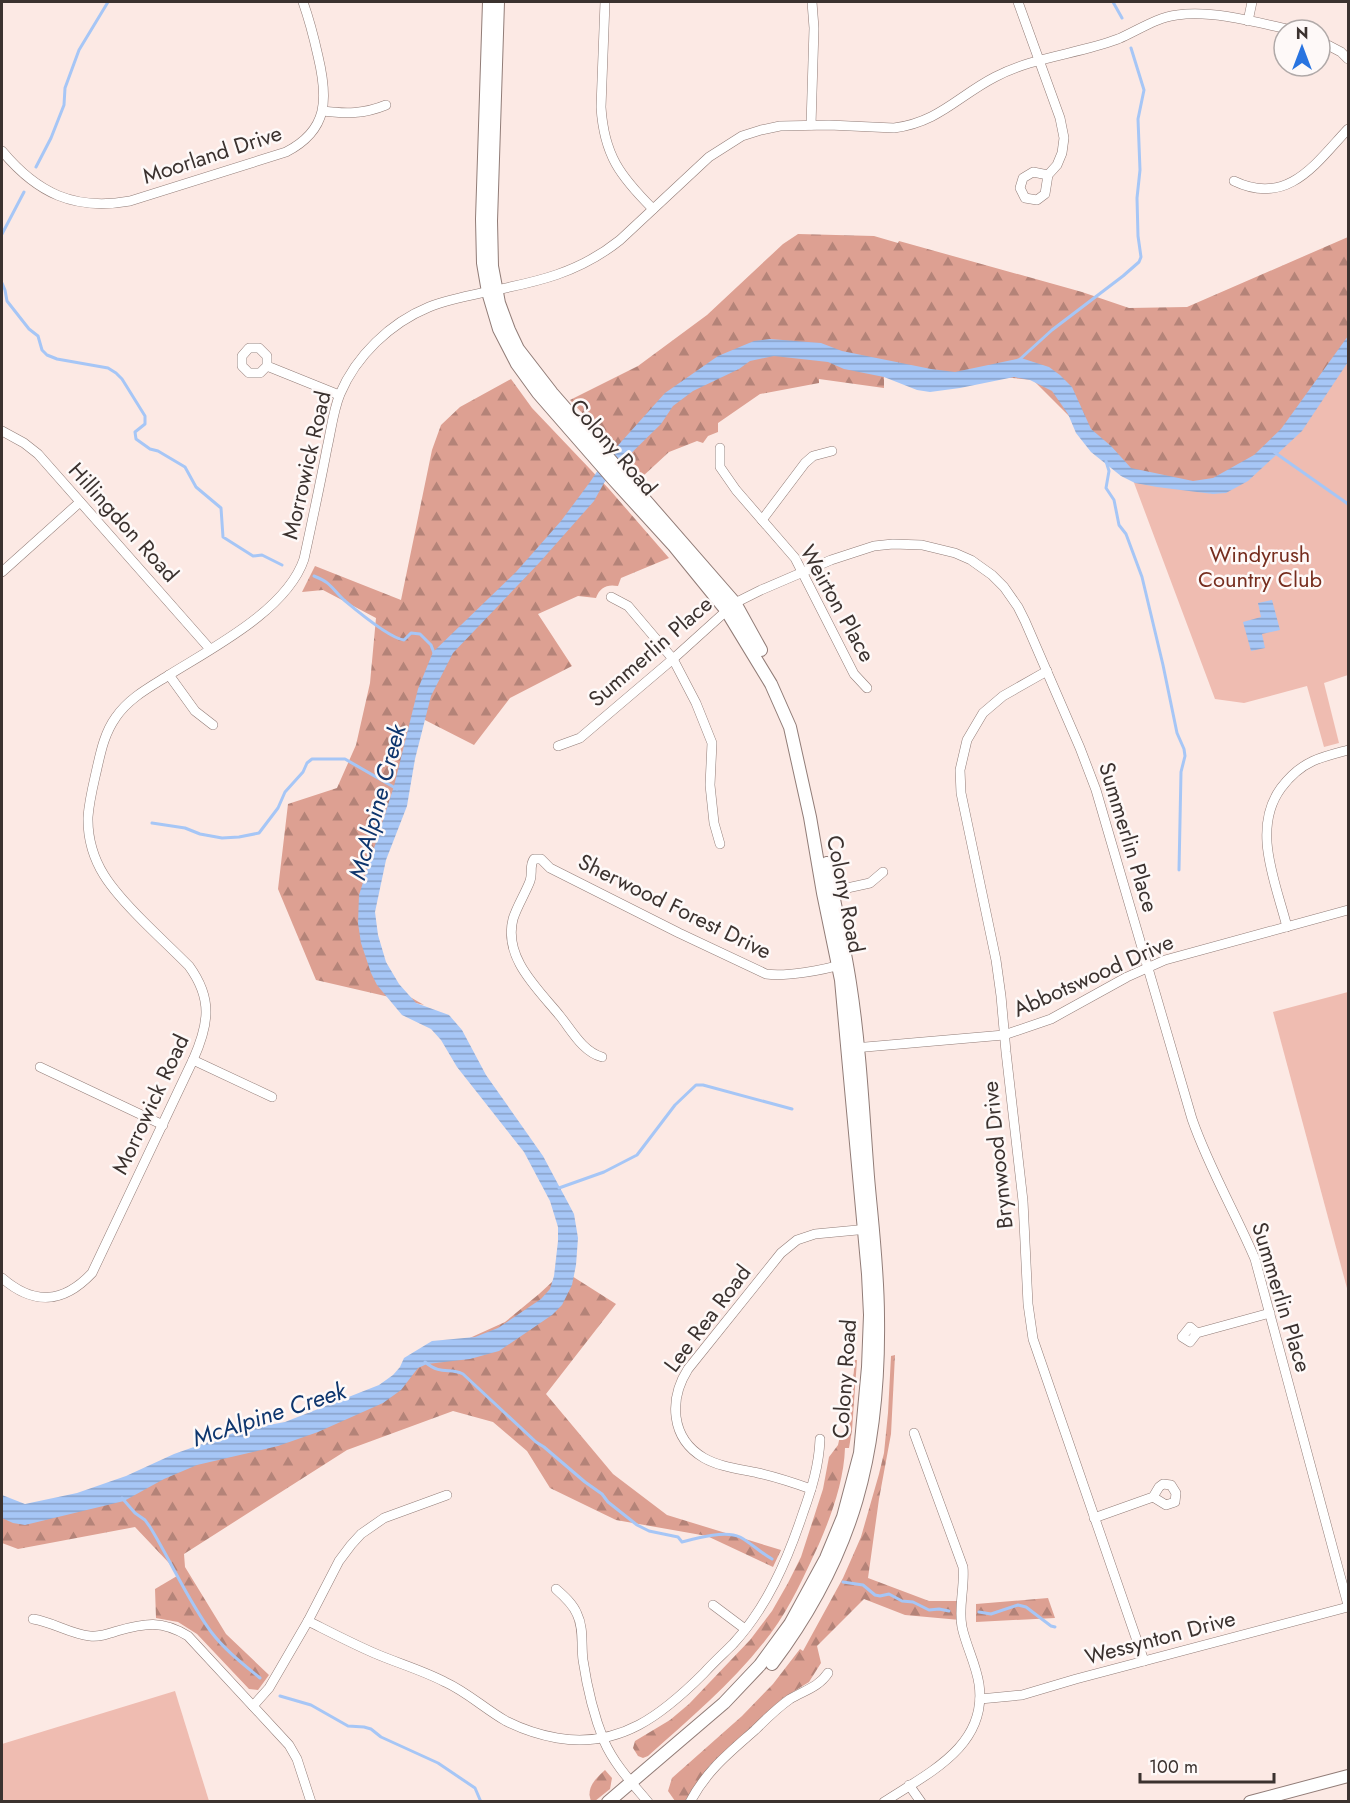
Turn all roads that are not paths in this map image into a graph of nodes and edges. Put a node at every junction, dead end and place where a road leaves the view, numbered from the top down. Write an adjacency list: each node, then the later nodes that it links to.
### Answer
1 (303, 2): 14 (street, Moorland Drive)
2 (489, 2): 21 (main road, Colony Road)
3 (498, 2): 21 (main road, Colony Road)
4 (605, 2): 20 (street)
5 (812, 2): 15 (street)
6 (1018, 2): 12 (street)
7 (1252, 2): 8 (street)
8 (1248, 21): 9 (street, Morrowick Road); 12 (street, Morrowick Road)
9 (1272, 26)
10 (1332, 47): 11 (street)
11 (1348, 59)
12 (1038, 60): 15 (street, Morrowick Road); 18 (street)
13 (386, 105): 14 (street)
14 (323, 111): 17 (street, Moorland Drive)
15 (811, 125): 20 (street, Morrowick Road)
16 (1348, 129): 19 (street)
17 (2, 151)
18 (1048, 175)
19 (1234, 181)
20 (653, 209): 21 (street, Morrowick Road)
21 (492, 291): 23 (street, Morrowick Road); 32 (main road, Colony Road)
22 (267, 366): 23 (street)
23 (339, 395): 33 (street, Morrowick Road)
24 (2, 430): 27 (street, Hillingdon Road)
25 (720, 448): 28 (street, Weirton Place)
26 (832, 451): 28 (street)
27 (80, 502): 29 (street); 33 (street, Hillingdon Road)
28 (762, 520): 30 (street, Weirton Place)
29 (2, 573)
30 (802, 573): 32 (street, Summerlin Place); 35 (street, Summerlin Place); 37 (street, Weirton Place)
31 (611, 597): 34 (street)
32 (731, 606): 34 (street, Summerlin Place); 43 (main road, Colony Road)
33 (210, 649): 36 (street, Morrowick Road)
34 (673, 659): 39 (street, Summerlin Place); 41 (street)
35 (1047, 671): 47 (street, Summerlin Place); 48 (street, Brynwood Drive)
36 (169, 675): 38 (street); 51 (street, Morrowick Road)
37 (867, 688)
38 (213, 725)
39 (558, 746)
40 (1348, 750): 45 (street)
41 (720, 844)
42 (882, 872): 43 (street)
43 (828, 892): 46 (main road, Colony Road)
44 (1348, 910): 45 (street, Abbotswood Drive)
45 (1287, 927): 47 (street, Abbotswood Drive)
46 (842, 965): 49 (main road, Colony Road); 50 (street, Sherwood Forest Drive)
47 (1148, 967): 48 (street, Abbotswood Drive); 57 (street, Summerlin Place)
48 (1004, 1035): 49 (street, Abbotswood Drive); 64 (street, Brynwood Drive)
49 (853, 1048): 55 (main road, Colony Road)
50 (602, 1057)
51 (193, 1060): 53 (street); 54 (street, Morrowick Road)
52 (40, 1067): 54 (street)
53 (272, 1096)
54 (163, 1125): 56 (street, Morrowick Road)
55 (868, 1229): 61 (street, Lee Rea Road); 77 (main road, Colony Road)
56 (2, 1278)
57 (1270, 1313): 58 (street); 67 (street, Summerlin Place)
58 (1197, 1333)
59 (914, 1433): 73 (street)
60 (820, 1438): 61 (street)
61 (811, 1489): 70 (street)
62 (447, 1495): 69 (street)
63 (1153, 1497): 64 (street)
64 (1094, 1518): 71 (street, Brynwood Drive)
65 (556, 1589): 75 (street)
66 (713, 1605): 70 (street)
67 (1348, 1606): 71 (street, Wessynton Drive)
68 (33, 1619): 74 (street)
69 (308, 1621): 74 (street); 75 (street)
70 (745, 1629): 75 (street)
71 (1144, 1661): 73 (street, Wessynton Drive)
72 (828, 1673): 83 (street)
73 (980, 1700): 78 (street)
74 (253, 1706): 79 (street)
75 (603, 1738): 77 (street)
76 (1348, 1776): 86 (main road)
77 (634, 1784): 80 (main road, Colony Road); 81 (main road, Colony Road); 82 (street)
78 (909, 1785): 84 (street); 85 (street)
79 (311, 1802)
80 (608, 1802)
81 (620, 1802)
82 (648, 1802)
83 (690, 1802)
84 (884, 1802)
85 (921, 1802)
86 (1250, 1802)

